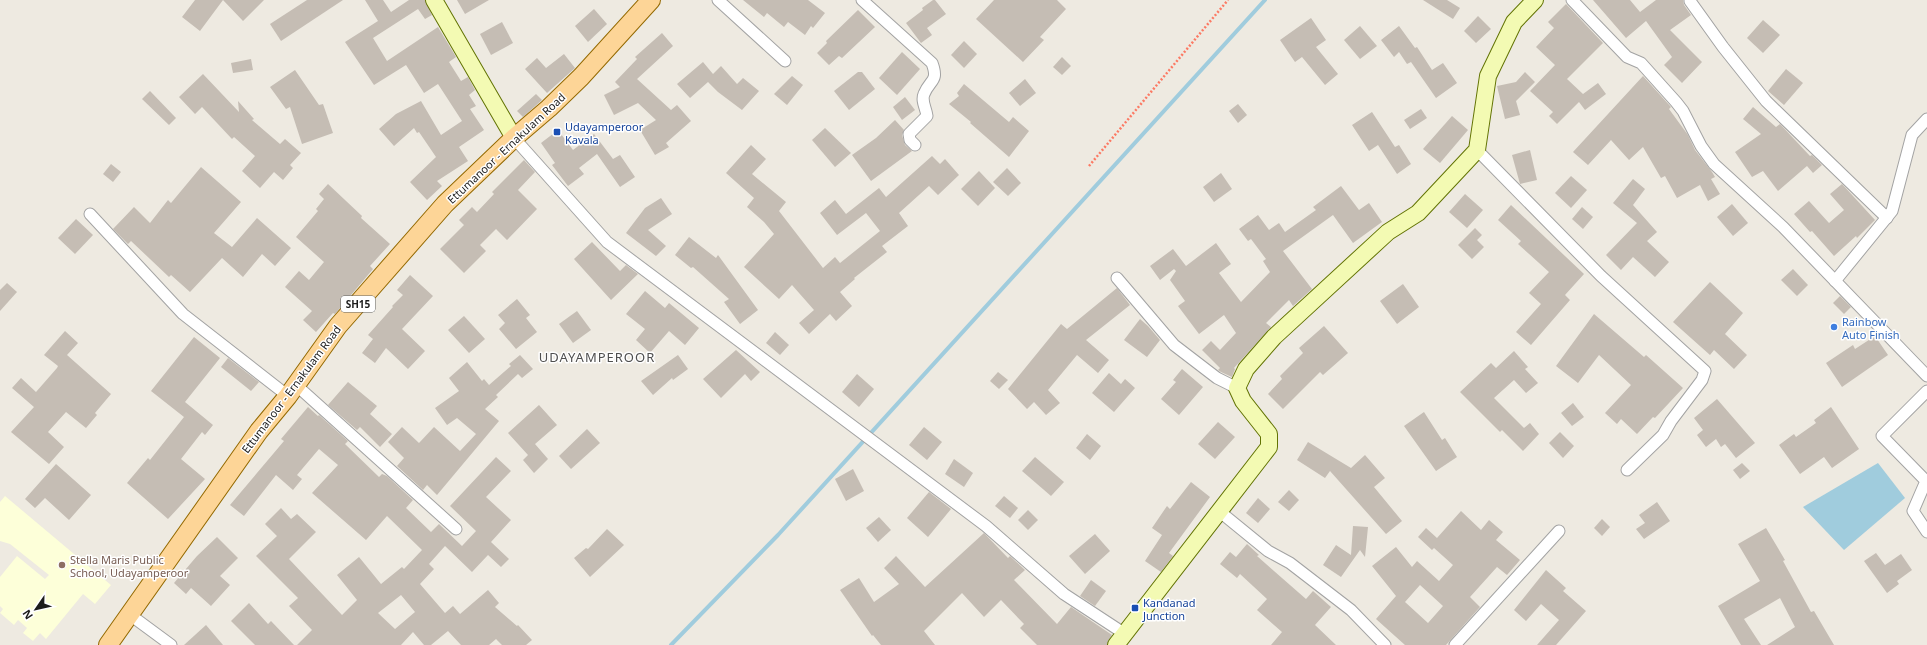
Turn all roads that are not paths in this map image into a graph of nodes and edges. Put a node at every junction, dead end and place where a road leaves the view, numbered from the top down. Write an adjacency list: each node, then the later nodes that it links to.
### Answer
1 (434, 0): 10 (main road)
2 (651, 0): 10 (main road, Ettumanoor - Ernakulam Road / SH15)
3 (718, 0): 8 (street)
4 (862, 0): 11 (street)
5 (1535, 0): 12 (main road)
6 (1572, 0): 16 (street)
7 (1690, 1): 14 (street)
8 (785, 61)
9 (1927, 119): 14 (street)
10 (514, 138): 19 (main road, Ettumanoor - Ernakulam Road / SH15); 27 (street)
11 (915, 145)
12 (1477, 150): 18 (main road); 21 (street)
13 (90, 214): 19 (street)
14 (1887, 218): 16 (street)
15 (1117, 278): 18 (street)
16 (1835, 281): 17 (street)
17 (1927, 376)
18 (1237, 388): 22 (main road)
19 (292, 390): 23 (street); 26 (main road, Ettumanoor - Ernakulam Road / SH15)
20 (1927, 391): 25 (street)
21 (1627, 470)
22 (1218, 511): 27 (main road); 30 (street)
23 (456, 530)
24 (1559, 531): 31 (street)
25 (1927, 532)
26 (129, 614): 28 (main road, Ettumanoor - Ernakulam Road / SH15); 29 (street)
27 (1120, 640)
28 (108, 645)
29 (171, 645)
30 (1385, 645)
31 (1455, 645)

